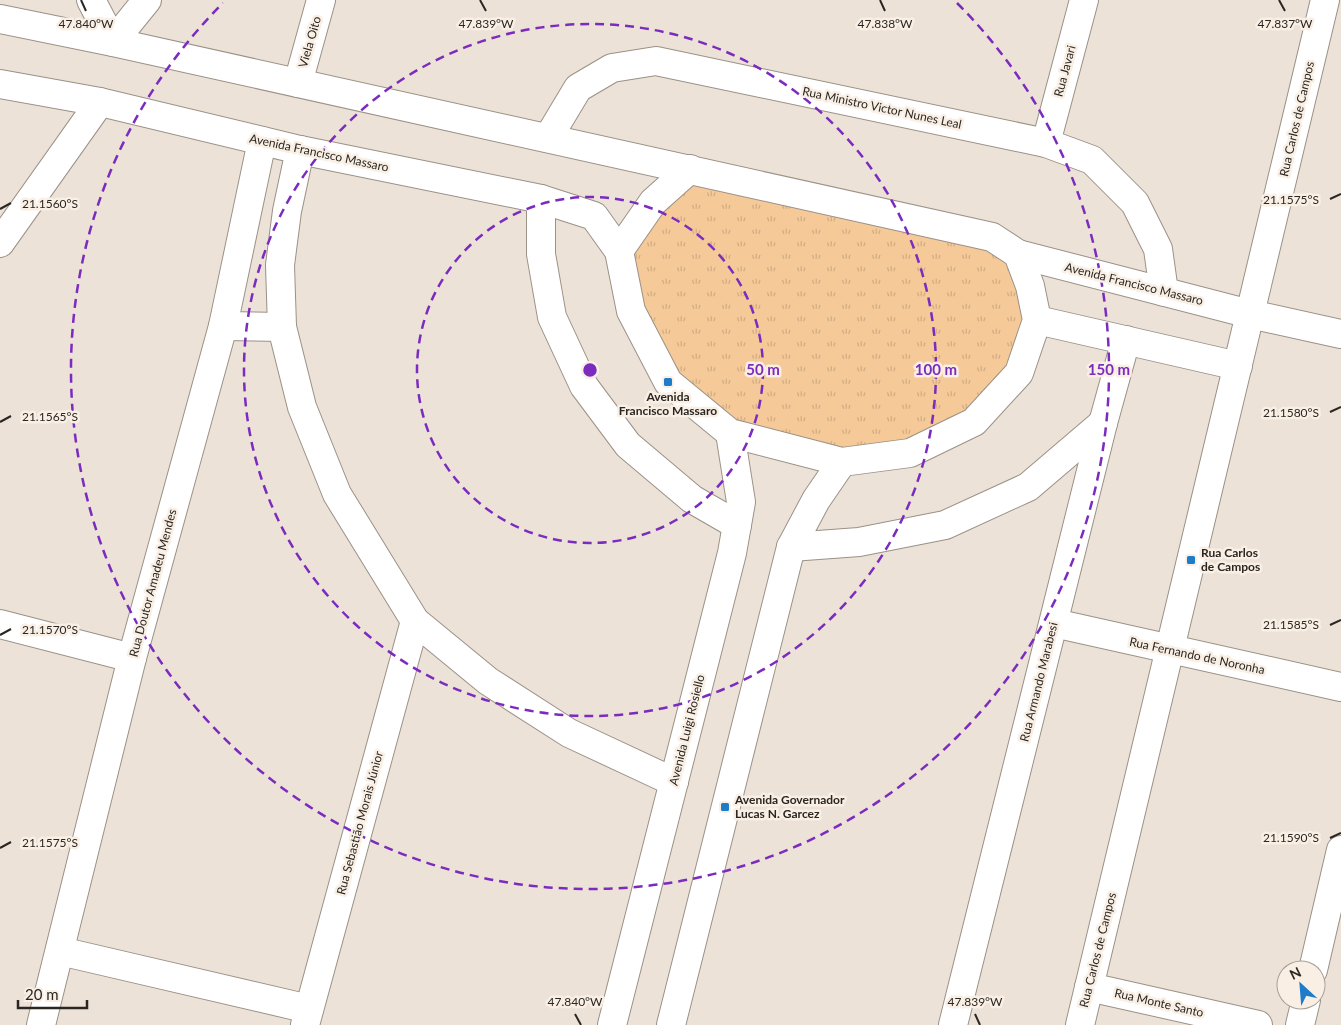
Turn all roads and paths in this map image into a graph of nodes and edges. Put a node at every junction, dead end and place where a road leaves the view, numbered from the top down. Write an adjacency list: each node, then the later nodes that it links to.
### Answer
1 (91, 0): 7 (street)
2 (147, 0): 7 (street)
3 (321, 0): 8 (street, Viela Oito)
4 (1084, 0): 13 (street, Rua Javari)
5 (1325, 0): 21 (street, Rua Carlos de Campos)
6 (0, 19): 7 (street, Avenida Francisco Massaro)
7 (113, 42): 8 (street, Avenida Francisco Massaro)
8 (298, 83): 11 (street, Avenida Francisco Massaro)
9 (0, 84): 10 (street, Avenida Francisco Massaro)
10 (100, 102): 12 (street, Avenida Francisco Massaro); 17 (street)
11 (548, 138): 13 (street, Rua Ministro Victor Nunes Leal); 15 (street, Avenida Francisco Massaro)
12 (262, 141): 14 (street, Avenida Francisco Massaro); 23 (street, Rua Doutor Amadeu Mendes)
13 (1046, 143): 20 (street, Rua Ministro Victor Nunes Leal)
14 (300, 150): 16 (street, Avenida Francisco Massaro); 24 (street)
15 (690, 170): 18 (street); 19 (street, Avenida Francisco Massaro)
16 (541, 199): 18 (street, Avenida Francisco Massaro); 31 (street)
17 (0, 243)
18 (619, 251): 29 (street, Avenida Francisco Massaro)
19 (1018, 254): 20 (street, Avenida Francisco Massaro); 22 (street)
20 (1164, 292): 21 (street, Avenida Francisco Massaro)
21 (1250, 314): 25 (street, Avenida Francisco Massaro); 27 (street, Rua Carlos de Campos)
22 (1037, 320): 26 (street); 30 (street, Avenida Francisco Massaro)
23 (223, 326): 24 (street); 37 (street, Rua Doutor Amadeu Mendes)
24 (282, 327): 33 (street)
25 (1341, 334)
26 (1126, 340): 27 (street); 28 (street, Rua Armando Marabesi)
27 (1238, 366): 36 (street, Rua Carlos de Campos)
28 (1103, 423): 32 (street); 35 (street, Rua Armando Marabesi)
29 (730, 433): 30 (street, Avenida Francisco Massaro); 31 (street, Avenida Luigi Rosiello)
30 (842, 462): 32 (street)
31 (736, 525): 39 (street, Avenida Luigi Rosiello)
32 (791, 547): 48 (street)
33 (415, 621): 39 (street); 45 (street, Rua Sebastião Morais Júnior)
34 (0, 624): 37 (street)
35 (1054, 624): 36 (street, Rua Fernando de Noronha); 49 (street, Rua Armando Marabesi)
36 (1170, 650): 38 (street, Rua Fernando de Noronha); 43 (street, Rua Carlos de Campos)
37 (132, 658): 41 (street, Rua Doutor Amadeu Mendes)
38 (1341, 687)
39 (674, 782): 47 (street, Avenida Luigi Rosiello)
40 (1341, 850): 42 (street)
41 (60, 951): 45 (street); 46 (street, Rua Doutor Amadeu Mendes)
42 (1315, 960)
43 (1089, 987): 50 (street, Rua Carlos de Campos); 51 (street, Rua Monte Santo)
44 (1304, 1010): 52 (street)
45 (307, 1017)
46 (41, 1025)
47 (612, 1025)
48 (671, 1025)
49 (952, 1025)
50 (1080, 1025)
51 (1258, 1025)
52 (1300, 1025)

